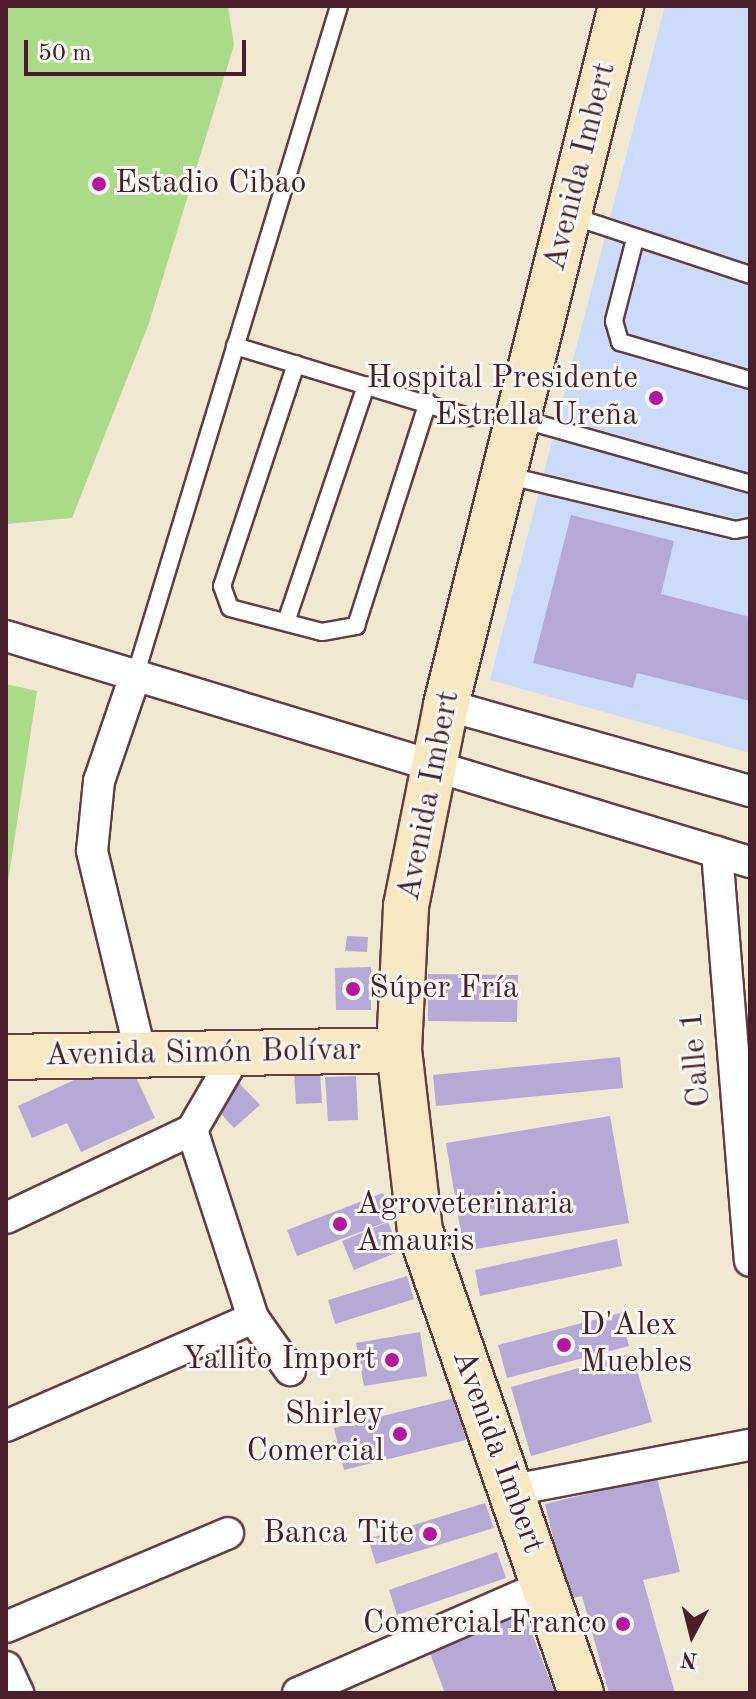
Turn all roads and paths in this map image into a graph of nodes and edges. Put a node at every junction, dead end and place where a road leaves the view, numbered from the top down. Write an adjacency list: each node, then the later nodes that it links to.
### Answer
1 (339, 6): 6 (lane)
2 (621, 6): 3 (main road, Avenida Imbert)
3 (568, 214): 4 (lane); 12 (main road, Avenida Imbert)
4 (635, 239): 5 (lane); 8 (lane)
5 (750, 275)
6 (235, 346): 7 (lane); 18 (lane)
7 (296, 364): 9 (lane); 16 (lane)
8 (750, 380)
9 (366, 385): 10 (lane); 16 (lane)
10 (428, 402): 11 (lane); 16 (lane)
11 (469, 417)
12 (519, 418): 13 (main road, Avenida Imbert); 14 (lane)
13 (503, 475): 15 (lane); 19 (main road, Avenida Imbert)
14 (750, 484)
15 (750, 527)
16 (286, 622)
17 (6, 636): 18 (street)
18 (136, 673): 20 (street); 25 (street)
19 (446, 705): 20 (main road, Avenida Imbert); 21 (street)
20 (433, 766): 22 (street); 24 (main road, Avenida Imbert)
21 (750, 791)
22 (717, 852): 23 (street); 30 (street, Calle 1)
23 (750, 862)
24 (399, 1050): 26 (main road, Avenida Simón Bolívar); 35 (main road, Avenida Imbert)
25 (141, 1055): 26 (main road, Avenida Simón Bolívar); 27 (main road, Avenida Simón Bolívar)
26 (235, 1056): 28 (street)
27 (6, 1057)
28 (192, 1130): 29 (street); 31 (street)
29 (6, 1218)
30 (750, 1261)
31 (253, 1318): 32 (street); 33 (street)
32 (290, 1370)
33 (6, 1426)
34 (750, 1445): 35 (street)
35 (508, 1491): 37 (main road, Avenida Imbert)
36 (228, 1533): 38 (street)
37 (545, 1585): 41 (street); 42 (main road, Avenida Imbert)
38 (6, 1627)
39 (6, 1667): 40 (street)
40 (18, 1693)
41 (298, 1693)
42 (581, 1693)

